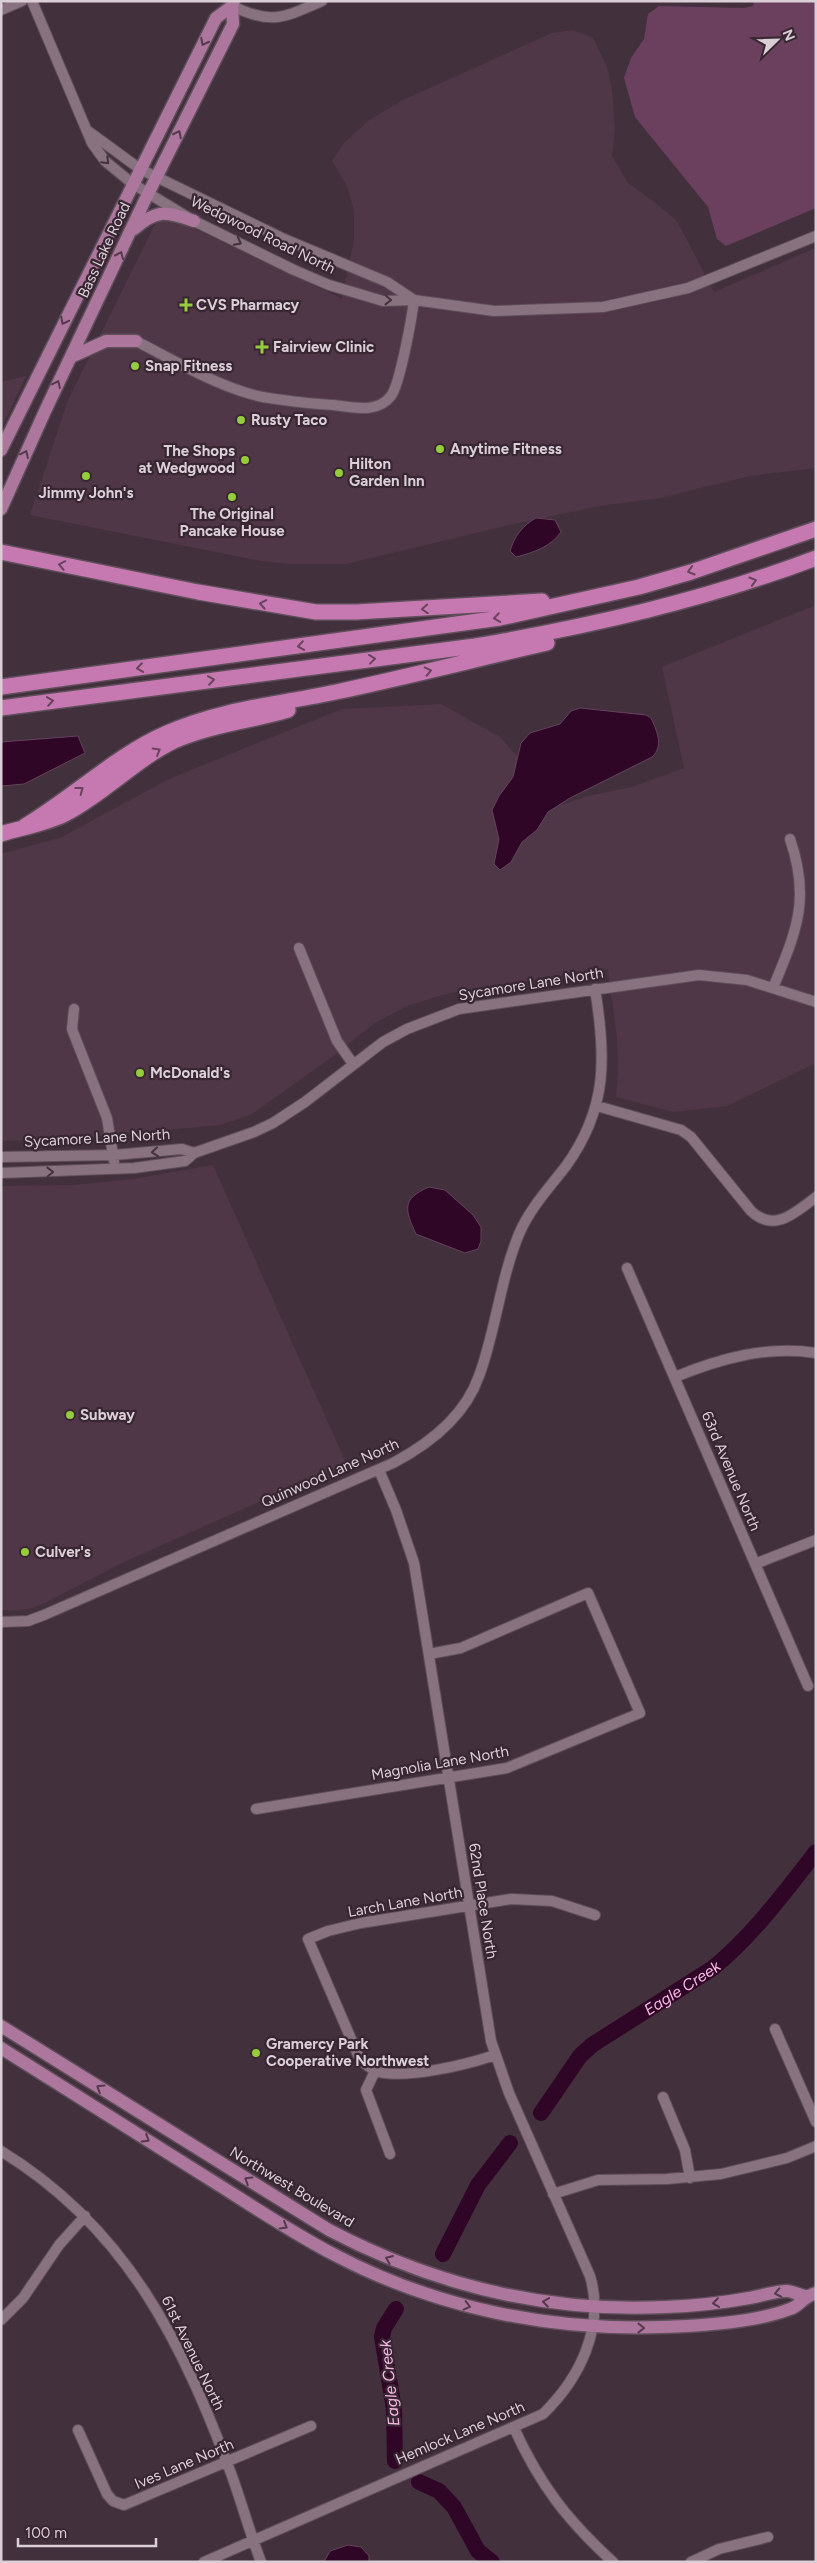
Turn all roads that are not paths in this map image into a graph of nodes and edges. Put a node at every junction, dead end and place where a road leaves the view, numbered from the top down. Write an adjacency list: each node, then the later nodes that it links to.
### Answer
1 (22, 1): 5 (street)
2 (32, 1): 6 (street)
3 (322, 1): 4 (street)
4 (233, 4): 7 (main road, Bass Lake Road, one-way to 7); 8 (main road, Bass Lake Road, one-way to 4)
5 (1, 10)
6 (88, 131): 7 (street); 9 (street, one-way to 9)
7 (140, 169): 8 (street, Wedgwood Road North); 9 (main road, Bass Lake Road)
8 (156, 178): 10 (main road, Bass Lake Road); 14 (street, Wedgwood Road North)
9 (133, 184): 10 (street, Wedgwood Road North); 17 (main road, Bass Lake Road, one-way to 17)
10 (149, 193): 11 (street, Wedgwood Road North); 12 (main road, Bass Lake Road)
11 (194, 221): 12 (main road); 14 (street, Wedgwood Road North, one-way to 14)
12 (130, 233): 16 (main road, Bass Lake Road, one-way to 12)
13 (816, 236): 14 (street, Wedgwood Road North)
14 (414, 300): 15 (street)
15 (136, 341): 16 (main road)
16 (71, 357): 18 (main road, Bass Lake Road, one-way to 16)
17 (1, 450)
18 (1, 509)
19 (816, 529): 23 (highway, one-way to 23)
20 (1, 552): 23 (highway, one-way to 20)
21 (816, 558): 22 (highway, one-way to 21)
22 (720, 591): 25 (highway, one-way to 22); 26 (highway, one-way to 22)
23 (596, 598): 24 (highway, one-way to 24)
24 (1, 687)
25 (1, 708)
26 (1, 834)
27 (790, 839): 29 (street)
28 (299, 948): 33 (street)
29 (772, 988): 30 (street, Sycamore Lane North); 31 (street, Sycamore Lane North)
30 (595, 989): 33 (street, Sycamore Lane North); 34 (street, Quinwood Lane North)
31 (816, 1002)
32 (74, 1009): 36 (street)
33 (353, 1064): 35 (street, Sycamore Lane North)
34 (597, 1106): 40 (street); 44 (street, Quinwood Lane North)
35 (194, 1153): 36 (street, Sycamore Lane North, one-way to 36); 38 (street, Sycamore Lane North)
36 (114, 1155): 37 (street, Sycamore Lane North); 38 (street)
37 (1, 1157)
38 (114, 1169): 39 (street, Sycamore Lane North, one-way to 38)
39 (1, 1173)
40 (816, 1197)
41 (628, 1268): 43 (street, 63rd Avenue North)
42 (816, 1353): 43 (street)
43 (675, 1377): 46 (street, 63rd Avenue North)
44 (379, 1470): 47 (street, Quinwood Lane North); 48 (street, 62nd Place North)
45 (816, 1540): 46 (street)
46 (755, 1564): 49 (street, 63rd Avenue North)
47 (1, 1622)
48 (429, 1654): 50 (street, 62nd Place North); 50 (street, Magnolia Lane North)
49 (808, 1686)
50 (448, 1778): 51 (street, Magnolia Lane North); 52 (street, 62nd Place North)
51 (256, 1809)
52 (469, 1906): 53 (street, Larch Lane North); 58 (street, 62nd Place North); 59 (street, Larch Lane North)
53 (595, 1915)
54 (1, 2026): 61 (main road, Northwest Boulevard, one-way to 54)
55 (775, 2029): 62 (street)
56 (1, 2043): 61 (main road)
57 (1, 2048): 72 (main road, one-way to 72)
58 (495, 2055): 59 (street); 67 (street, 62nd Place North)
59 (375, 2071): 65 (street)
60 (663, 2097): 66 (street)
61 (141, 2114): 70 (main road, Northwest Boulevard, one-way to 61)
62 (816, 2122)
63 (816, 2146): 66 (street)
64 (1, 2151): 68 (street, 61st Avenue North)
65 (390, 2154)
66 (690, 2178): 67 (street)
67 (554, 2194): 70 (street, 62nd Place North)
68 (85, 2216): 71 (street); 76 (street, 61st Avenue North)
69 (810, 2295): 70 (main road, one-way to 70); 72 (main road, one-way to 69)
70 (594, 2307): 72 (street, 62nd Place North)
71 (1, 2320)
72 (592, 2326): 74 (street, Hemlock Lane North)
73 (311, 2426): 76 (street, Ives Lane North)
74 (514, 2428): 78 (street, Hemlock Lane North); 81 (street)
75 (78, 2430): 76 (street, Ives Lane North)
76 (226, 2462): 78 (street, 61st Avenue North)
77 (768, 2537): 82 (street)
78 (252, 2540): 79 (street, Hemlock Lane North); 80 (street, 61st Avenue North)
79 (204, 2562)
80 (261, 2562)
81 (613, 2562)
82 (691, 2562)

